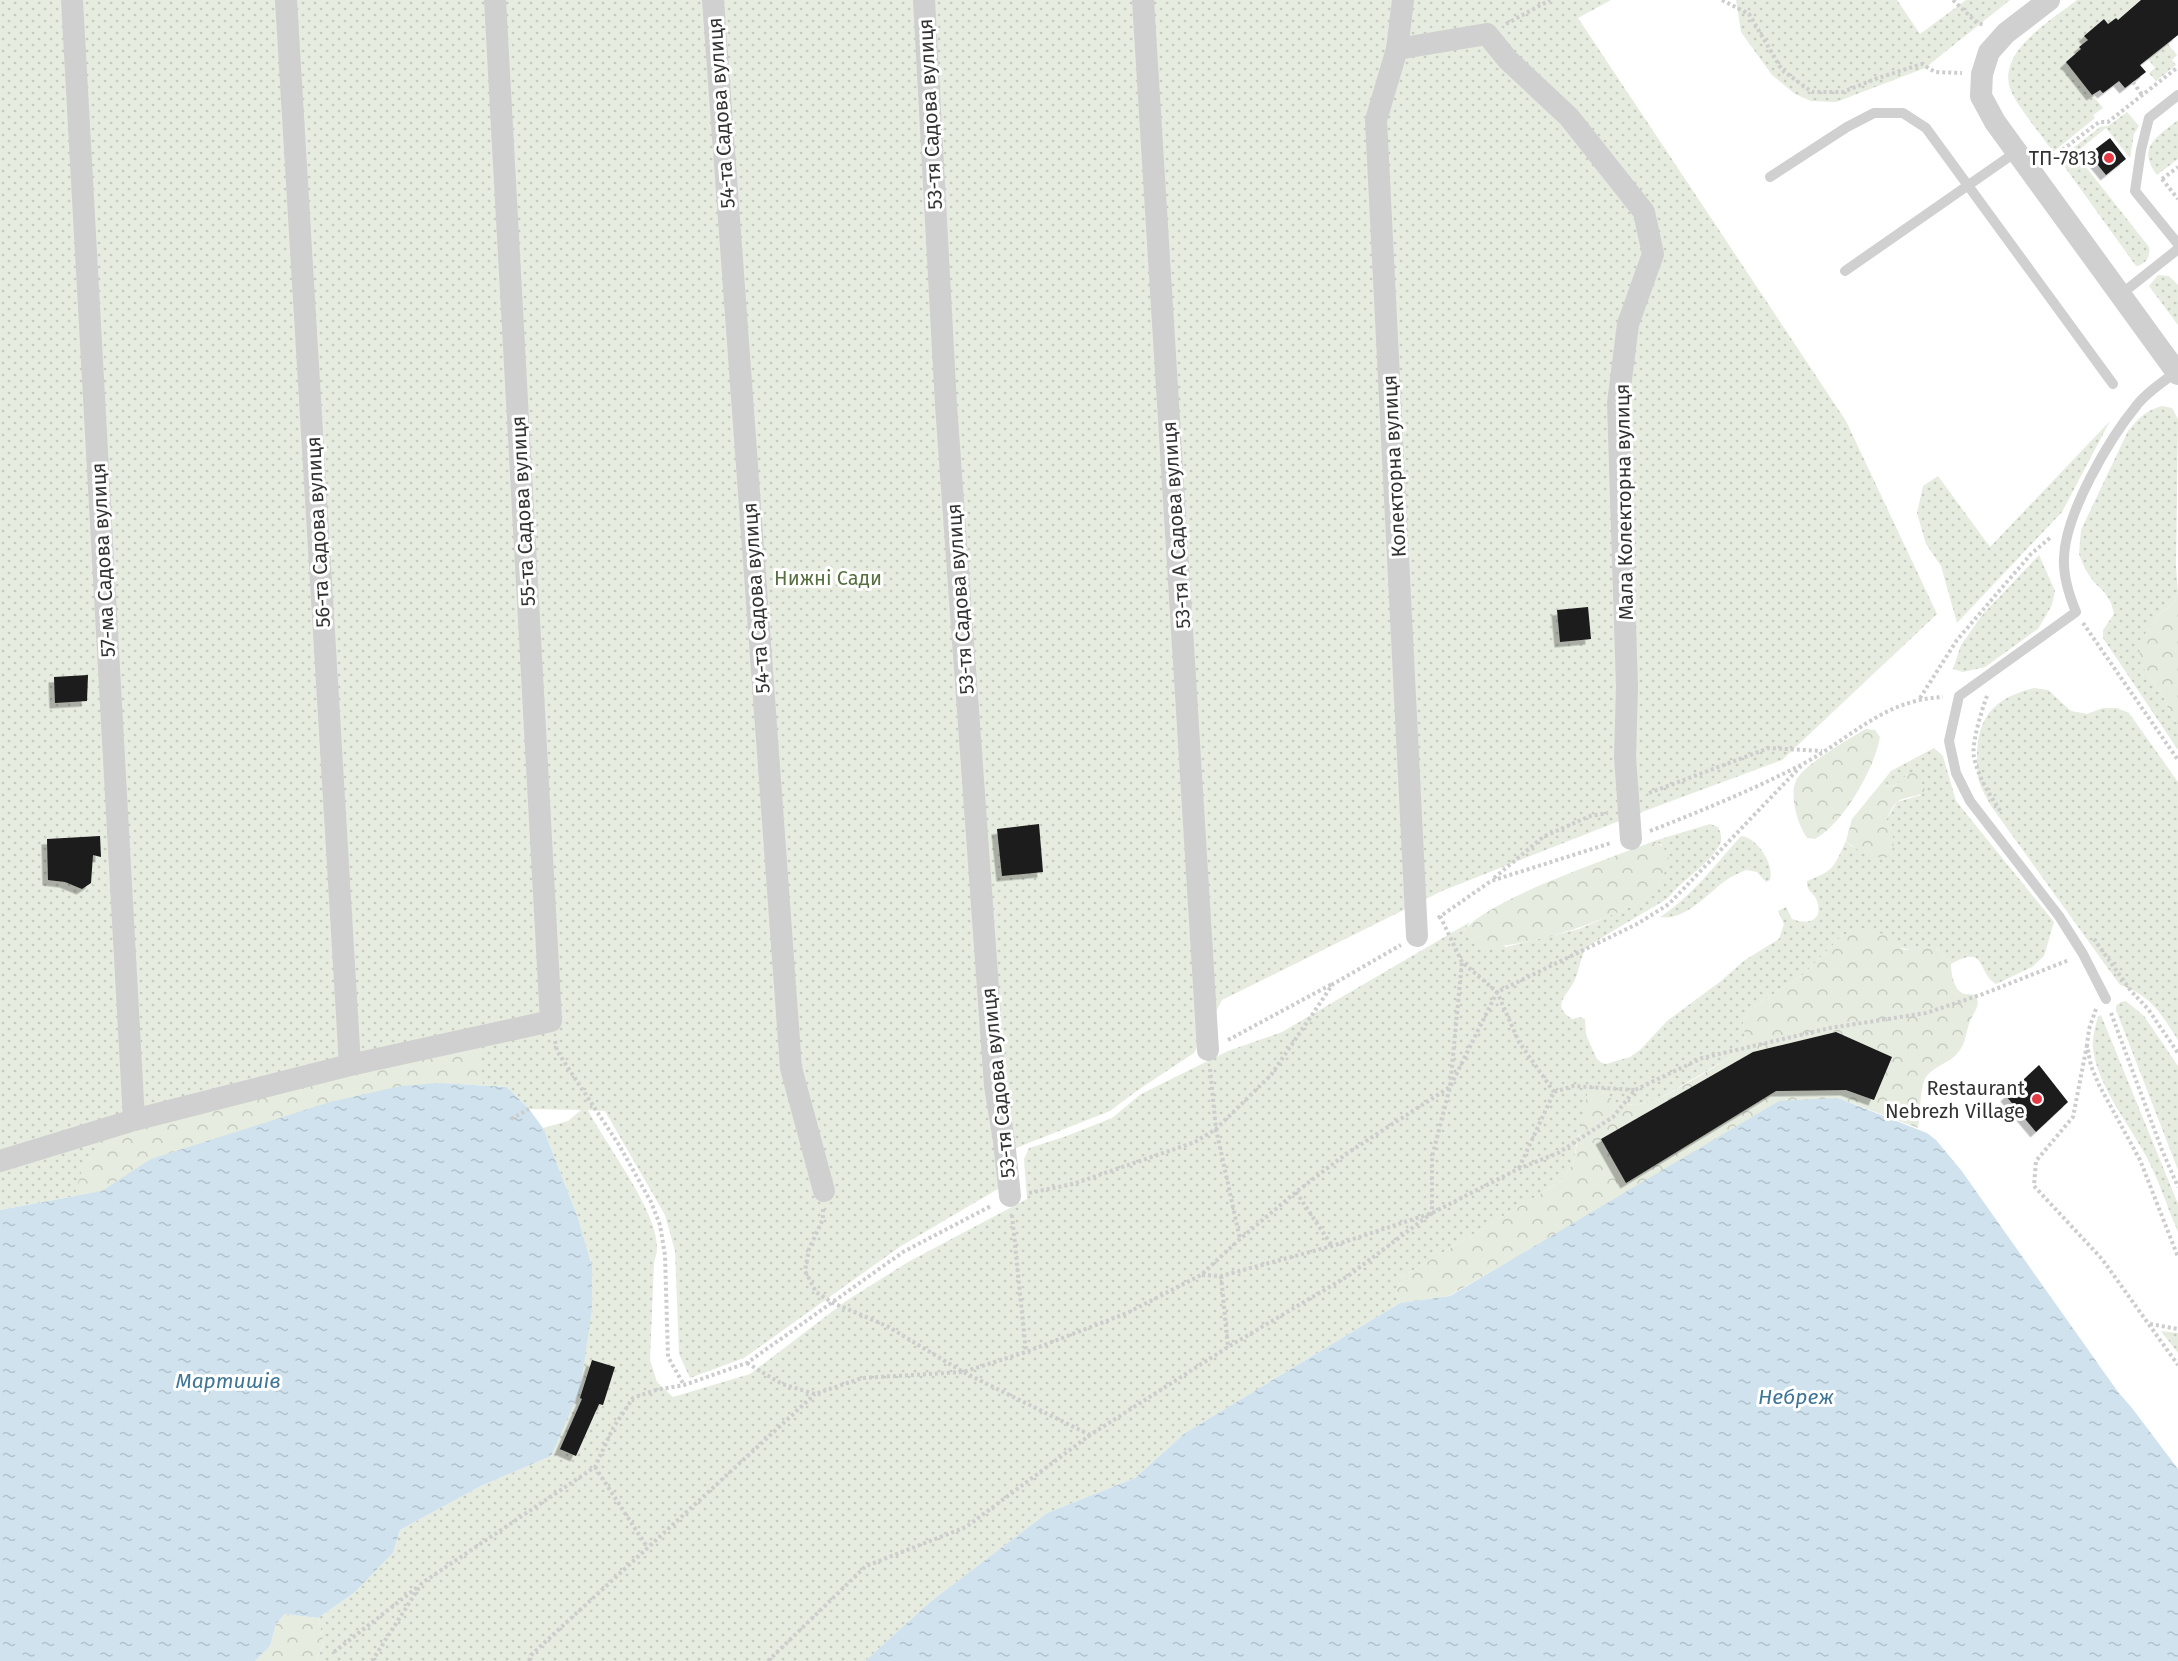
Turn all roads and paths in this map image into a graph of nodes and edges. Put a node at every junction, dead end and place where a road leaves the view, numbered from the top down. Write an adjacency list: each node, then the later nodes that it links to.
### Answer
1 (72, 0): 63 (street, 57-ма Садова вулиця)
2 (286, 0): 57 (street, 56-та Садова вулиця)
3 (495, 0): 53 (street, 55-та Садова вулиця)
4 (713, 0): 68 (street, 54-та Садова вулиця)
5 (924, 0): 70 (street, 53-тя Садова вулиця)
6 (1143, 0): 55 (street, 53-тя А Садова вулиця)
7 (1403, 0): 14 (street, Колекторна вулиця)
8 (1550, 0): 13 (path)
9 (1722, 0): 16 (path)
10 (1953, 0): 12 (path)
11 (2049, 0): 16 (street)
12 (1994, 28)
13 (1486, 34): 14 (street); 40 (street, Мала Колекторна вулиця)
14 (1397, 50): 45 (street, Колекторна вулиця)
15 (2178, 67): 18 (path)
16 (1982, 74): 20 (street)
17 (2133, 82): 18 (path)
18 (2142, 94): 21 (path)
19 (2178, 95): 26 (lane)
20 (2016, 152): 24 (lane); 29 (street)
21 (2053, 157)
22 (2178, 167): 25 (path)
23 (1770, 177): 24 (lane)
24 (1968, 185): 28 (lane); 31 (lane)
25 (2178, 199)
26 (2178, 244)
27 (2178, 249): 29 (lane)
28 (1845, 271)
29 (2120, 295): 30 (street)
30 (2177, 373): 32 (lane)
31 (2113, 384)
32 (2071, 520): 33 (lane); 36 (path)
33 (2076, 612): 35 (lane); 38 (path)
34 (1989, 692): 41 (path)
35 (1959, 696): 36 (path); 47 (lane)
36 (1919, 699): 37 (path)
37 (1823, 751): 39 (path); 40 (path)
38 (2178, 760)
39 (1803, 764): 42 (path); 51 (path)
40 (1629, 804): 42 (street, Мала Колекторна вулиця); 43 (path)
41 (2006, 820)
42 (1631, 839): 43 (path)
43 (1491, 881): 44 (path)
44 (1440, 916): 45 (path); 48 (path)
45 (1417, 936): 49 (path)
46 (2094, 938): 50 (path)
47 (2082, 954): 52 (lane); 59 (path)
48 (1461, 962): 51 (path); 58 (path)
49 (1333, 984): 55 (path); 64 (path)
50 (2131, 991): 52 (path); 56 (path)
51 (1497, 992): 58 (path); 60 (path)
52 (2106, 999): 54 (path); 67 (path)
53 (551, 1021): 57 (street); 85 (path)
54 (2087, 1045): 74 (path); 78 (path)
55 (1208, 1050): 64 (path)
56 (2178, 1053)
57 (350, 1065): 63 (street)
58 (1450, 1087): 69 (path); 71 (path)
59 (1635, 1090): 60 (path); 66 (path)
60 (1554, 1092): 66 (path)
61 (529, 1109): 62 (path)
62 (511, 1119)
63 (134, 1120): 65 (street)
64 (1216, 1129): 70 (path); 72 (path)
65 (0, 1161)
66 (1518, 1169): 71 (path)
67 (2178, 1187)
68 (824, 1191): 77 (path)
69 (1296, 1192): 72 (path); 73 (path)
70 (1010, 1196): 77 (path); 81 (path)
71 (1432, 1213): 73 (path); 80 (path)
72 (1240, 1239): 75 (path)
73 (1332, 1246): 76 (path)
74 (2178, 1257)
75 (1201, 1275): 76 (path); 81 (path)
76 (1221, 1276): 80 (path)
77 (833, 1303): 82 (path); 84 (path)
78 (2150, 1324): 79 (path); 83 (path)
79 (2178, 1329)
80 (1228, 1347): 87 (path)
81 (1026, 1352): 84 (path)
82 (747, 1363): 85 (path); 86 (path)
83 (2178, 1365)
84 (963, 1372): 86 (path); 87 (path)
85 (684, 1385): 88 (path)
86 (815, 1394): 89 (path)
87 (1090, 1435): 96 (path)
88 (595, 1467): 89 (path); 90 (path)
89 (647, 1548): 92 (path)
90 (422, 1583): 91 (path); 93 (path)
91 (334, 1652)
92 (531, 1655): 94 (path); 95 (path)
93 (372, 1661)
94 (524, 1661)
95 (529, 1661)
96 (768, 1661)

